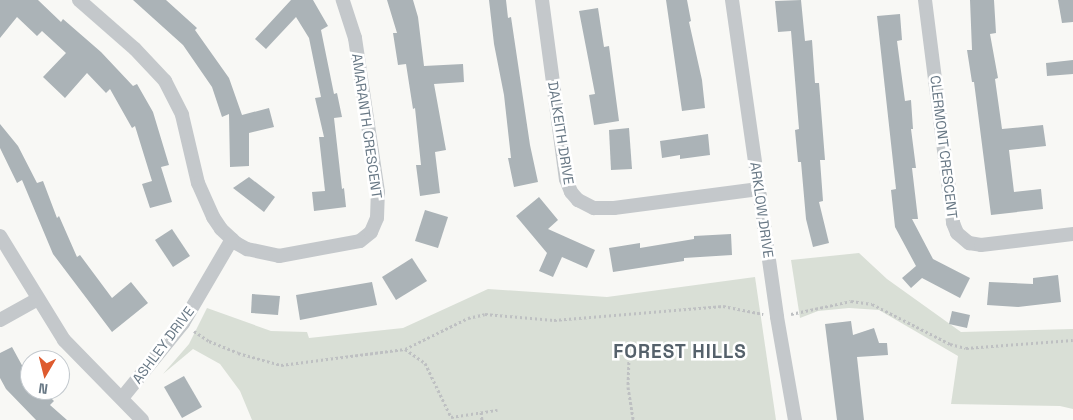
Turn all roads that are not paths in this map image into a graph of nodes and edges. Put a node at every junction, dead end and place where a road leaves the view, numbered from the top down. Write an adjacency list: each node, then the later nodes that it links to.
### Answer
1 (79, 0): 9 (street, AMARANTH CRESCENT)
2 (343, 0): 9 (street, AMARANTH CRESCENT)
3 (542, 0): 6 (street, DALKEITH DRIVE)
4 (732, 0): 6 (street, ARKLOW DRIVE)
5 (925, 0): 7 (street, CLERMONT CRESCENT)
6 (759, 189): 14 (street, ARKLOW DRIVE)
7 (1073, 234)
8 (0, 236): 10 (street)
9 (232, 239): 12 (street, ASHLEY DRIVE)
10 (38, 299): 11 (street); 12 (street)
11 (0, 320)
12 (122, 398): 13 (street)
13 (142, 420)
14 (794, 420)

